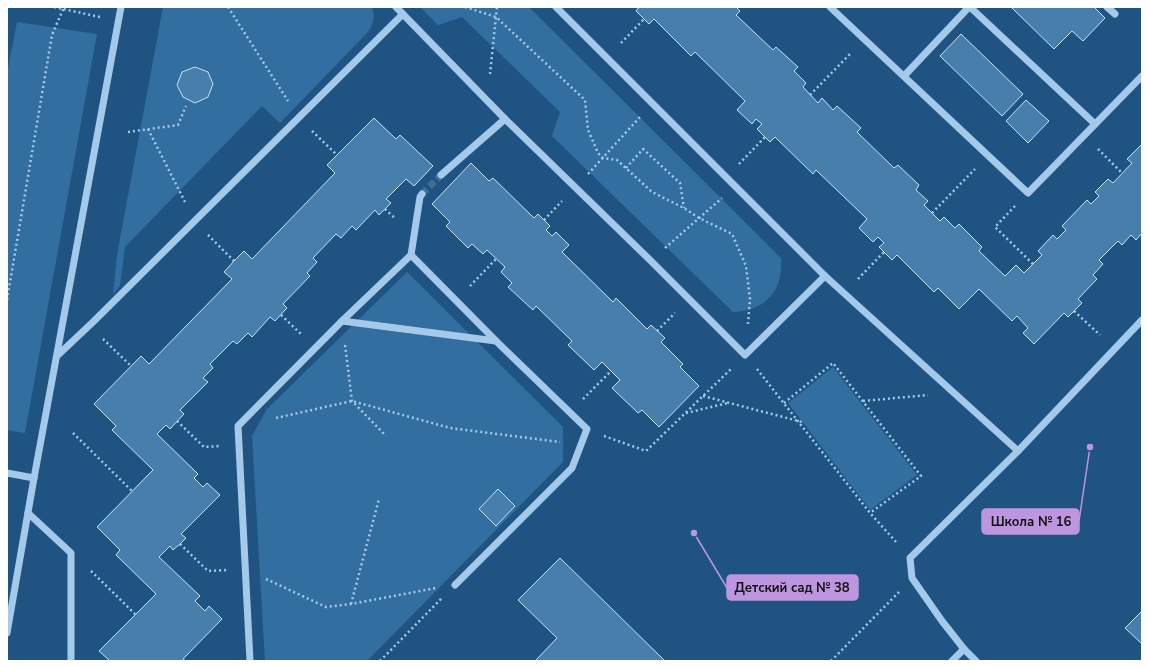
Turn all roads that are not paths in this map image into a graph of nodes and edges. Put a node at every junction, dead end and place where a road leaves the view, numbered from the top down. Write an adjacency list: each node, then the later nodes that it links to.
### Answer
1 (121, 7): 20 (street)
2 (396, 7): 7 (street)
3 (556, 7): 16 (street)
4 (830, 7): 9 (street)
5 (969, 7): 9 (street); 12 (street)
6 (1107, 7): 8 (street)
7 (403, 14): 11 (street); 20 (street)
8 (1115, 14)
9 (904, 76): 12 (street)
10 (1142, 76): 12 (street)
11 (505, 119): 13 (street); 16 (street)
12 (1095, 124)
13 (441, 175)
14 (422, 194): 15 (street)
15 (411, 255): 18 (street); 19 (street)
16 (825, 276): 21 (street)
17 (1142, 320): 21 (street)
18 (342, 321): 19 (street); 29 (street)
19 (496, 341): 25 (street)
20 (58, 355): 23 (street)
21 (1018, 451): 27 (street)
22 (7, 473): 23 (street)
23 (34, 478): 24 (street)
24 (28, 514): 26 (street); 28 (street)
25 (455, 585)
26 (7, 633)
27 (964, 649): 30 (street); 31 (street)
28 (71, 661)
29 (250, 661)
30 (952, 661)
31 (976, 661)

